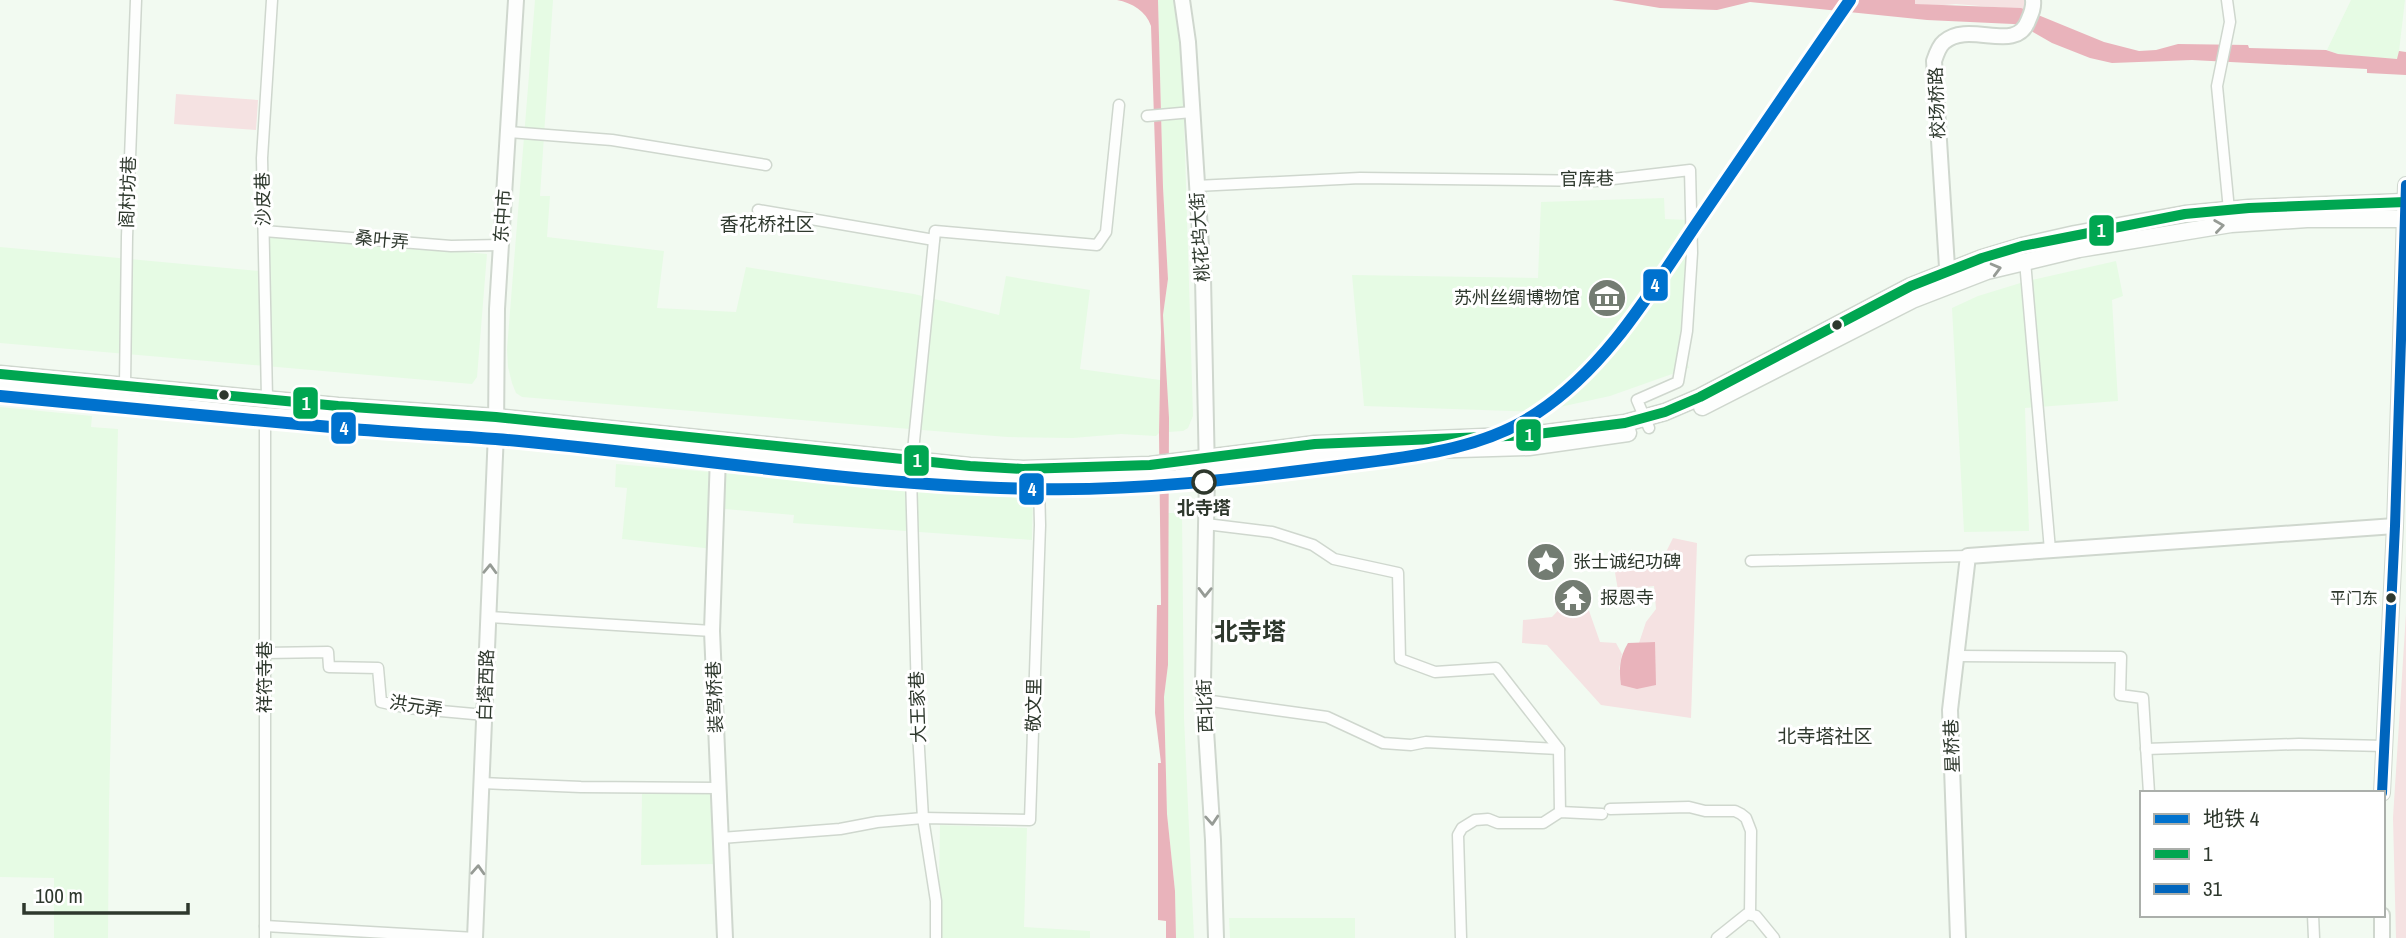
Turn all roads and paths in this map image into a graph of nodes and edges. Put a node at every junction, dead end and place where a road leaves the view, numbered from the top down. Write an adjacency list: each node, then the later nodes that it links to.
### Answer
1 (136, 0): 24 (street, 阁村坊巷)
2 (272, 0): 18 (street, 沙皮巷)
3 (516, 0): 10 (main road, 东中市)
4 (1182, 0): 8 (main road, 桃花坞大街)
5 (2227, 0): 16 (street)
6 (2033, 4): 22 (main road, 校场桥路)
7 (1119, 105): 19 (street)
8 (1192, 112): 9 (street); 13 (main road, 桃花坞大街)
9 (1147, 116)
10 (509, 132): 11 (street); 20 (main road, 东中市)
11 (765, 165)
12 (2406, 185): 14 (main road)
13 (1196, 186): 28 (street, 官库巷); 31 (main road, 桃花坞大街)
14 (2405, 202): 16 (main road); 17 (main road)
15 (758, 210): 19 (street)
16 (2229, 210): 22 (main road)
17 (2405, 219): 21 (main road, one-way to 17); 36 (main road)
18 (264, 231): 20 (street, 桑叶弄); 26 (street, 沙皮巷)
19 (934, 240): 32 (street, 大王家巷)
20 (501, 245): 29 (main road, 东中市)
21 (2025, 261): 22 (main road, one-way to 21); 37 (street)
22 (1947, 278): 28 (main road)
23 (0, 374): 24 (main road)
24 (125, 385): 26 (main road)
25 (0, 389): 27 (main road)
26 (267, 398): 29 (main road)
27 (265, 416): 29 (main road); 42 (street, 祥符寺巷)
28 (1647, 423): 31 (main road)
29 (496, 424): 30 (main road); 32 (main road); 40 (main road, 白塔西路, one-way to 29)
30 (718, 456): 32 (main road); 41 (main road, 装驾桥巷)
31 (1207, 467): 33 (main road); 35 (main road, 西北街)
32 (911, 468): 33 (main road); 34 (main road); 54 (street, 大王家巷)
33 (1150, 472): 34 (main road)
34 (1039, 483): 54 (street, 敬文里)
35 (1206, 524): 44 (main road, 西北街, one-way to 44); 47 (street)
36 (2395, 526): 37 (main road); 46 (main road)
37 (2050, 550): 38 (main road)
38 (1968, 556): 39 (street); 43 (main road, 星桥巷)
39 (1751, 561)
40 (489, 617): 41 (street); 45 (main road, 白塔西路)
41 (712, 631): 50 (main road, 装驾桥巷)
42 (265, 653): 45 (street, 洪元弄); 59 (street, 祥符寺巷)
43 (1957, 656): 48 (street); 68 (main road, 星桥巷)
44 (1204, 700): 47 (street); 64 (main road, 西北街, one-way to 64)
45 (485, 715): 49 (main road, 白塔西路)
46 (2385, 746): 48 (street); 52 (main road)
47 (1559, 749): 53 (street)
48 (2146, 749): 51 (street)
49 (482, 783): 50 (street); 61 (main road, 白塔西路, one-way to 49)
50 (718, 788): 55 (main road, 装驾桥巷)
51 (2148, 791)
52 (2382, 791)
53 (1560, 813): 56 (street); 65 (street)
54 (923, 818): 55 (street); 63 (street, 大王家巷)
55 (721, 838): 62 (main road, 装驾桥巷)
56 (1750, 914): 66 (street); 67 (street)
57 (2313, 917): 69 (street)
58 (2382, 917): 70 (main road)
59 (265, 926): 60 (street, 祥符寺巷); 61 (street)
60 (265, 938)
61 (475, 938)
62 (725, 938)
63 (936, 938)
64 (1216, 938)
65 (1461, 938)
66 (1717, 938)
67 (1774, 938)
68 (1958, 938)
69 (2314, 938)
70 (2382, 938)

